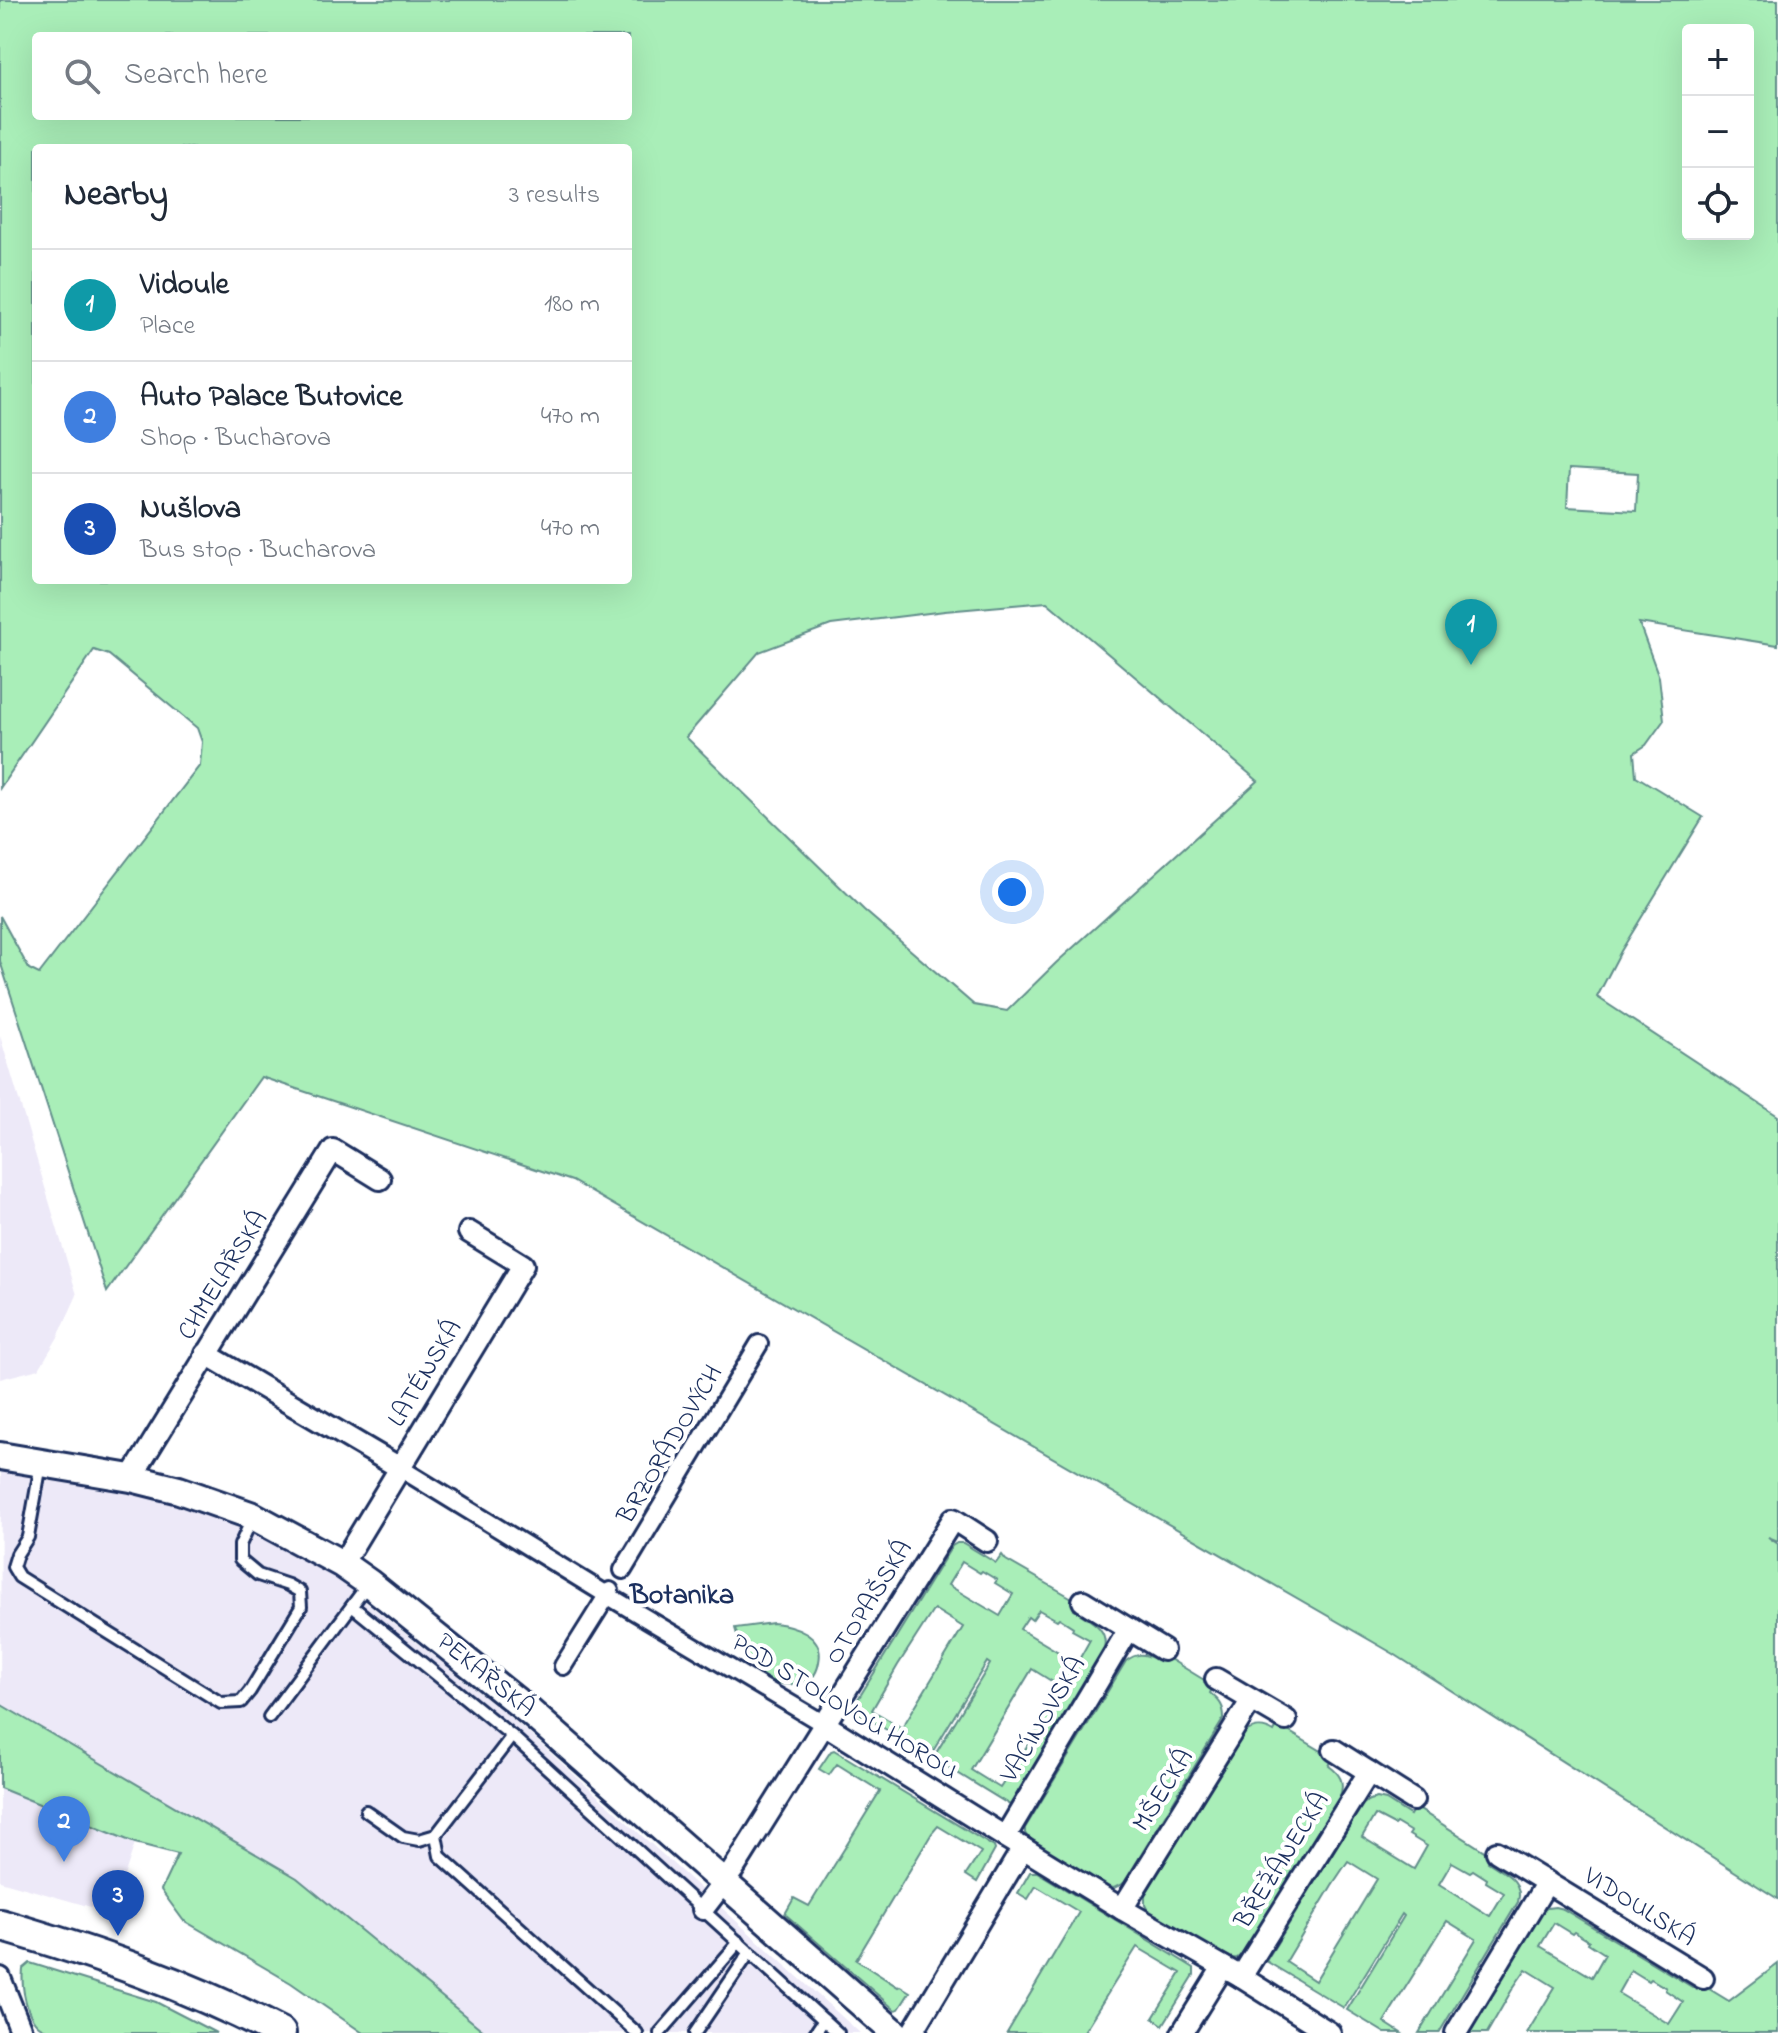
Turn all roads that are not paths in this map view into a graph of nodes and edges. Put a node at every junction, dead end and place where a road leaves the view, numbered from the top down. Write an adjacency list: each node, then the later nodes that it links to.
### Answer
1 (380, 1179): 4 (street, CHMELAŘSKÁ)
2 (469, 1232): 7 (street, LATÉNSKÁ)
3 (759, 1344): 12 (street, BRZORÁDOVÝCH)
4 (206, 1354): 7 (street, POD STOLOVOU HOROU); 8 (street, CHMELAŘSKÁ)
5 (0, 1456): 6 (street, PEKAŘSKÁ)
6 (41, 1462): 8 (street, PEKAŘSKÁ); 9 (lane)
7 (400, 1468): 11 (street, LATÉNSKÁ); 14 (street, POD STOLOVOU HOROU)
8 (131, 1478): 9 (street, PEKAŘSKÁ)
9 (253, 1516): 11 (street, PEKAŘSKÁ)
10 (987, 1541): 24 (street, OTOPAŠSKÁ)
11 (342, 1564): 13 (street, PEKAŘSKÁ)
12 (623, 1570)
13 (369, 1583): 16 (lane); 33 (street, PEKAŘSKÁ)
14 (609, 1593): 19 (street); 24 (street, POD STOLOVOU HOROU)
15 (1083, 1601): 17 (street)
16 (352, 1606): 22 (lane); 25 (lane, PEKAŘSKÁ)
17 (1129, 1629): 18 (street); 31 (street, VACÍNOVSKÁ)
18 (1163, 1650)
19 (563, 1666)
20 (1216, 1679): 21 (street)
21 (1251, 1701): 23 (street); 36 (street, MŠECKÁ)
22 (269, 1717)
23 (1286, 1720)
24 (824, 1724): 31 (street, POD STOLOVOU HOROU); 33 (street, OTOPAŠSKÁ)
25 (512, 1736): 30 (lane); 35 (lane, PEKAŘSKÁ)
26 (1334, 1750): 27 (street)
27 (1369, 1772): 28 (street); 40 (street, BŘEŽÁNECKÁ)
28 (1413, 1800)
29 (366, 1811): 30 (lane)
30 (436, 1835): 46 (lane)
31 (1014, 1842): 36 (street, POD STOLOVOU HOROU); 52 (street, VACÍNOVSKÁ)
32 (1497, 1852): 34 (street, VIDOULSKÁ)
33 (724, 1882): 35 (street, OTOPAŠSKÁ); 51 (street, PEKAŘSKÁ)
34 (1547, 1882): 42 (street, VIDOULSKÁ); 55 (street, VIDOULSKÁ)
35 (703, 1909): 38 (lane, PEKAŘSKÁ)
36 (1122, 1909): 40 (street, POD STOLOVOU HOROU)
37 (0, 1925): 45 (main road)
38 (739, 1942): 39 (lane, PEKAŘSKÁ); 47 (lane)
39 (750, 1952): 43 (lane, PEKAŘSKÁ); 48 (lane)
40 (1232, 1972): 53 (street, BŘEŽÁNECKÁ); 54 (street, POD STOLOVOU HOROU)
41 (0, 1978): 44 (street)
42 (1703, 1978)
43 (824, 2020): 49 (lane); 50 (lane, PEKAŘSKÁ)
44 (22, 2033)
45 (280, 2033)
46 (637, 2033)
47 (660, 2033)
48 (695, 2033)
49 (815, 2033)
50 (838, 2033)
51 (895, 2033)
52 (912, 2033)
53 (1182, 2033)
54 (1330, 2033)
55 (1456, 2033)

